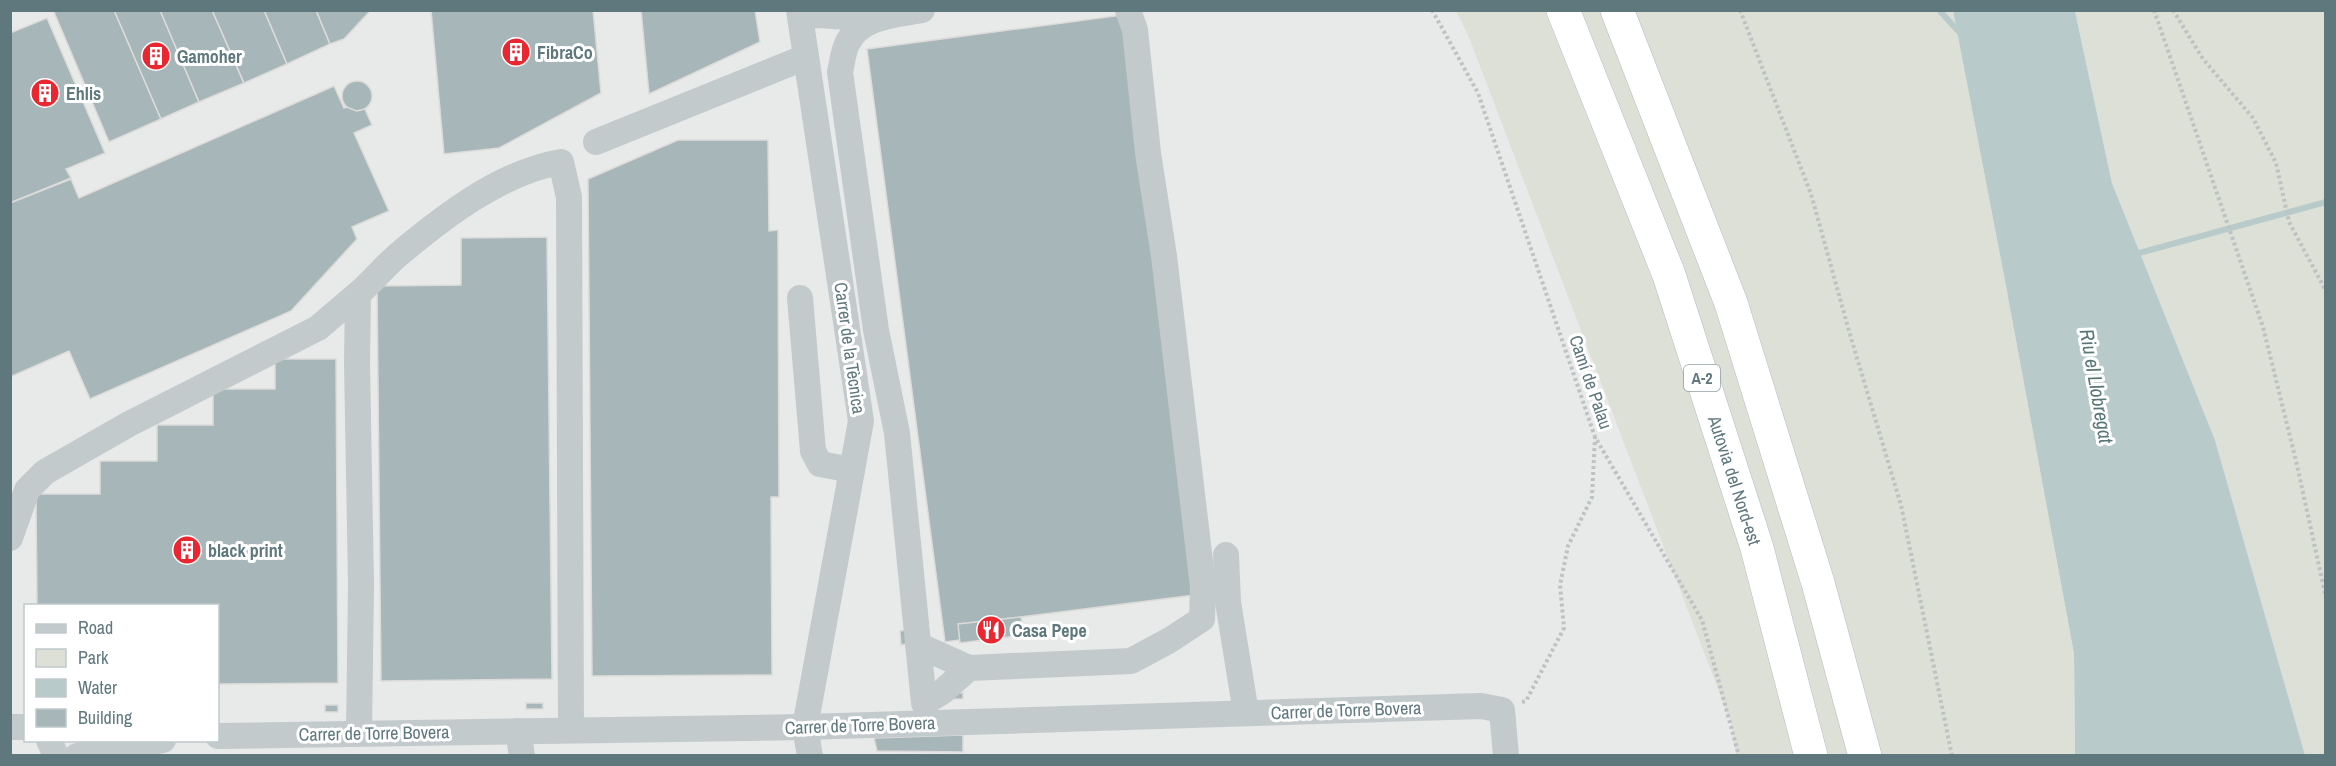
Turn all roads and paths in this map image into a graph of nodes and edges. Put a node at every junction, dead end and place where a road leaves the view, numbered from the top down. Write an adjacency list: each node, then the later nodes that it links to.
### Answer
1 (922, 10): 10 (street)
2 (1128, 10): 22 (street)
3 (1432, 10): 16 (path, Camí de Palau)
4 (1563, 10): 38 (highway, Autovia del Nord-est / A-2)
5 (1617, 10): 39 (highway)
6 (1740, 10): 40 (path)
7 (2154, 10): 20 (path)
8 (2173, 10): 13 (path)
9 (800, 13): 10 (street); 11 (street, Carrer de la Tècnica)
10 (875, 19): 21 (street)
11 (806, 57): 12 (street); 17 (street, Carrer de la Tècnica)
12 (596, 142)
13 (2325, 291)
14 (358, 294): 18 (street); 27 (street); 28 (street)
15 (800, 298): 17 (street)
16 (1595, 437): 23 (path); 37 (path, Camí de Palau)
17 (852, 470): 26 (street, Carrer de la Tècnica)
18 (10, 538)
19 (1226, 555): 25 (street)
20 (2325, 598)
21 (918, 645): 22 (street); 24 (street)
22 (969, 668): 24 (street)
23 (1502, 710): 25 (street, Carrer de Torre Bovera); 36 (street)
24 (924, 713): 25 (street, Carrer de Torre Bovera); 26 (street, Carrer de Torre Bovera)
25 (1246, 713)
26 (805, 727): 27 (street, Carrer de Torre Bovera); 35 (street, Carrer de la Tècnica)
27 (571, 730): 32 (street, Carrer de Torre Bovera)
28 (359, 733): 29 (street, Carrer de Torre Bovera); 32 (street, Carrer de Torre Bovera)
29 (219, 736)
30 (49, 742): 33 (street)
31 (157, 742): 34 (street)
32 (520, 743)
33 (56, 756)
34 (77, 756)
35 (810, 756)
36 (1506, 756)
37 (1739, 756)
38 (1811, 756)
39 (1865, 756)
40 (1952, 756)

